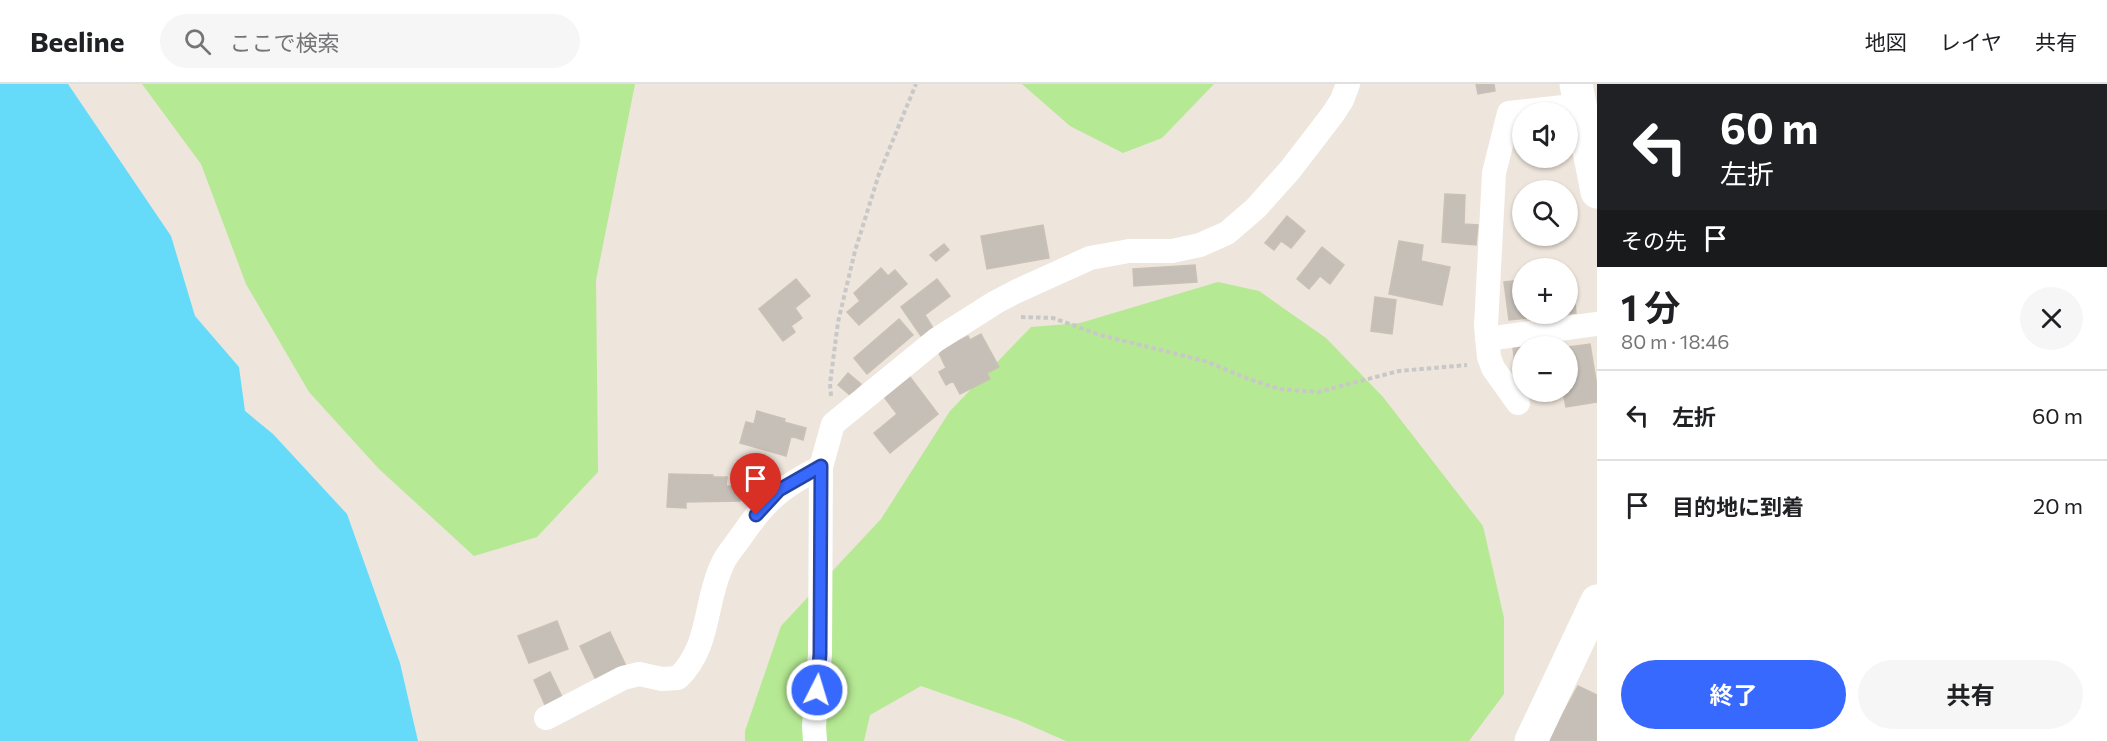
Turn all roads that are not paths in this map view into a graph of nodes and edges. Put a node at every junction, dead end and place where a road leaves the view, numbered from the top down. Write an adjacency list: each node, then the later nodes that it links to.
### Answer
1 (1347, 84): 7 (street)
2 (1579, 94): 3 (street); 5 (street)
3 (1597, 192)
4 (1597, 324): 5 (street)
5 (1487, 339): 6 (street)
6 (1518, 403)
7 (821, 466): 9 (street); 10 (street)
8 (1597, 601): 11 (street)
9 (546, 718)
10 (815, 741)
11 (1531, 741)

